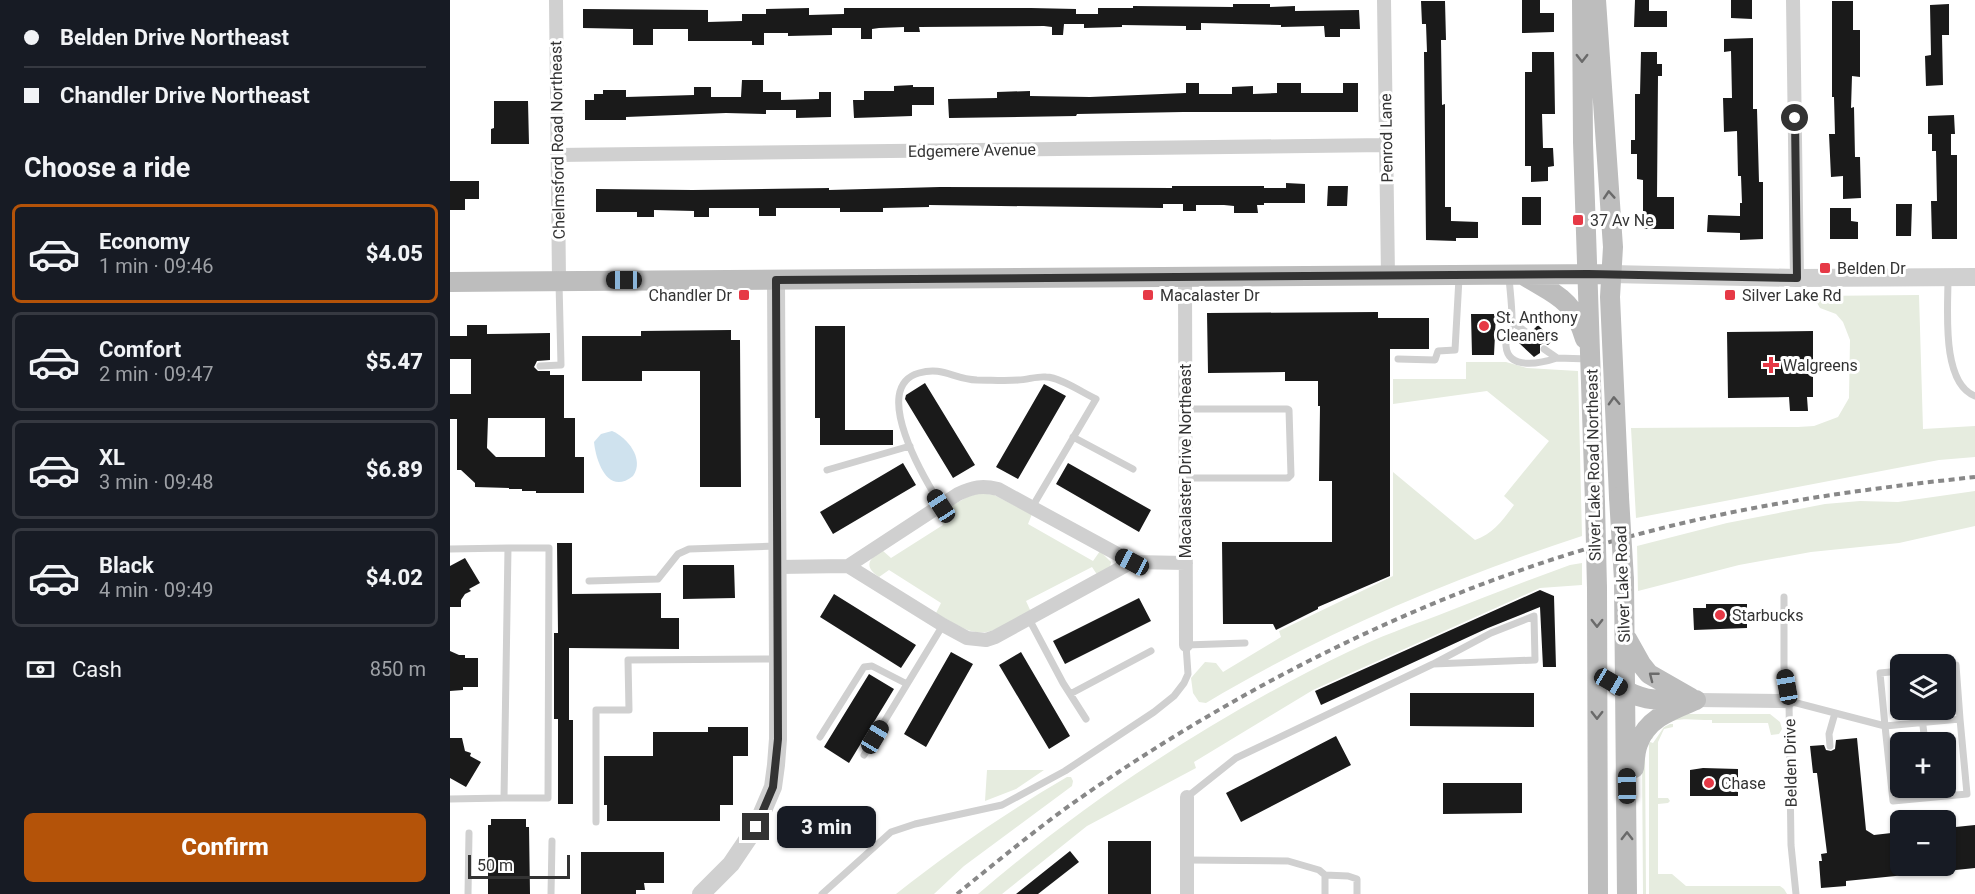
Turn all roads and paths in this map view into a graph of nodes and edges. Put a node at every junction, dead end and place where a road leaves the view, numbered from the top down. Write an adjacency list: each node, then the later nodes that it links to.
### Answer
1 (556, 0): 7 (street, Chelmsford Road Northeast)
2 (1384, 0): 6 (street, Penrod Lane)
3 (1582, 0): 9 (main road, Silver Lake Road Northeast, one-way to 9)
4 (1596, 0): 10 (main road, one-way to 4)
5 (1793, 0): 16 (street)
6 (1386, 146): 7 (street, Edgemere Avenue); 12 (street, Penrod Lane)
7 (557, 155): 18 (street, Chelmsford Road Northeast)
8 (1516, 274): 9 (main road); 11 (main road); 20 (lane); 25 (main road)
9 (1588, 274): 10 (main road); 25 (main road, Silver Lake Road Northeast)
10 (1611, 274): 16 (street); 47 (main road, Silver Lake Road, one-way to 10, bridge)
11 (1459, 275): 12 (main road); 24 (lane)
12 (1388, 276): 13 (main road)
13 (1185, 277): 17 (main road); 28 (street, Macalaster Drive Northeast)
14 (1948, 277): 15 (street); 16 (street); 27 (lane)
15 (1975, 277)
16 (1797, 278)
17 (776, 280): 18 (main road); 36 (street)
18 (559, 281): 19 (main road); 26 (lane)
19 (450, 282)
20 (1512, 322): 21 (lane); 23 (lane)
21 (1528, 334)
22 (1544, 349): 23 (lane)
23 (1557, 358): 25 (lane)
24 (1398, 359)
25 (1591, 359): 51 (main road, Silver Lake Road Northeast, one-way to 51, bridge)
26 (540, 366)
27 (1975, 396)
28 (1185, 409): 33 (street, Macalaster Drive Northeast); 33 (lane)
29 (1073, 436): 30 (lane); 31 (lane); 35 (lane)
30 (910, 446): 32 (lane); 34 (lane)
31 (1133, 469)
32 (827, 470)
33 (1185, 478): 40 (street, Macalaster Drive Northeast)
34 (941, 506): 35 (street); 41 (street)
35 (1032, 509): 39 (street)
36 (778, 546): 42 (street); 43 (lane)
37 (508, 548): 38 (lane); 73 (lane); 73 (lane)
38 (450, 549)
39 (1132, 562): 40 (street); 45 (street)
40 (1186, 563): 49 (street, Macalaster Drive Northeast)
41 (848, 566): 42 (street); 46 (street)
42 (778, 567): 52 (street)
43 (589, 581)
44 (1784, 597): 60 (lane, Belden Drive)
45 (1029, 619): 46 (street); 58 (lane)
46 (943, 625): 56 (lane)
47 (1625, 636): 57 (main road, Silver Lake Road); 59 (main road, one-way to 47)
48 (1245, 643): 49 (lane)
49 (1186, 645): 86 (lane)
50 (1151, 651): 58 (lane)
51 (1597, 657): 57 (main road); 90 (main road, Silver Lake Road Northeast, one-way to 90)
52 (778, 659): 78 (lane); 85 (street)
53 (1433, 664): 53 (lane); 72 (lane)
54 (1956, 665): 63 (lane)
55 (1890, 672): 65 (lane)
56 (907, 684): 67 (lane); 69 (lane)
57 (1625, 690): 59 (main road); 77 (main road, Silver Lake Road)
58 (1072, 693): 62 (lane)
59 (1696, 700): 60 (street); 77 (main road)
60 (1789, 701): 61 (lane); 92 (lane, Belden Drive)
61 (1836, 713): 65 (lane); 68 (lane)
62 (1086, 719)
63 (1960, 719): 64 (lane); 71 (lane)
64 (1923, 722): 65 (lane); 66 (lane)
65 (1885, 726): 70 (lane)
66 (1924, 732)
67 (820, 737)
68 (1830, 746)
69 (864, 755)
70 (1890, 773)
71 (1956, 795)
72 (1187, 797): 81 (street)
73 (504, 798): 76 (lane)
74 (1893, 798): 75 (lane)
75 (1921, 798)
76 (450, 799)
77 (1627, 810): 91 (main road, Silver Lake Road, one-way to 77)
78 (596, 822)
79 (469, 833): 83 (lane)
80 (552, 841): 84 (lane)
81 (1187, 860): 82 (lane); 87 (street)
82 (1325, 875): 88 (lane); 89 (lane)
83 (468, 894)
84 (551, 894)
85 (701, 894)
86 (822, 894)
87 (1187, 894)
88 (1325, 894)
89 (1357, 894)
90 (1599, 894)
91 (1628, 894)
92 (1796, 894)

